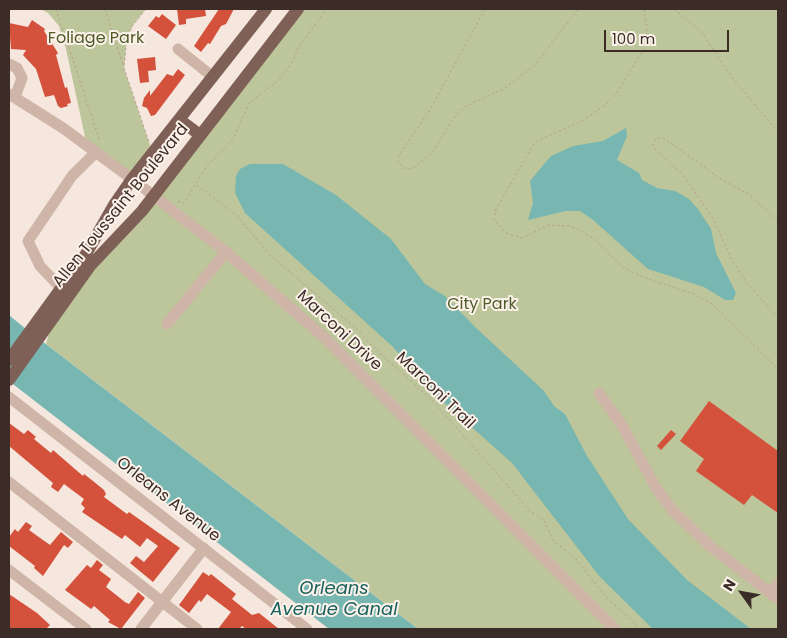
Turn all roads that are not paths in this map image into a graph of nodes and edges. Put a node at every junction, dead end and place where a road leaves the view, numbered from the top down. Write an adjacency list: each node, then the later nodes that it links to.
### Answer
1 (266, 9): 5 (main road, Allen Toussaint Boulevard)
2 (298, 9): 8 (main road, Allen Toussaint Boulevard)
3 (178, 49): 5 (street)
4 (9, 64): 6 (street)
5 (213, 77): 7 (main road, Allen Toussaint Boulevard)
6 (12, 96): 9 (street, Marconi Drive)
7 (180, 120): 8 (main road); 10 (main road, Allen Toussaint Boulevard)
8 (200, 135): 11 (main road, Allen Toussaint Boulevard)
9 (96, 152): 10 (street, Marconi Drive); 13 (street)
10 (132, 179): 11 (street, Marconi Drive); 13 (main road, Allen Toussaint Boulevard)
11 (154, 195): 12 (street, Marconi Drive); 15 (main road, Allen Toussaint Boulevard)
12 (226, 252): 14 (street); 30 (street, Marconi Drive)
13 (61, 288): 15 (main road, Allen Toussaint Boulevard)
14 (167, 324)
15 (39, 328): 16 (main road, Allen Toussaint Boulevard); 17 (main road, Allen Toussaint Boulevard)
16 (9, 360)
17 (9, 380)
18 (599, 393): 24 (street)
19 (9, 397): 21 (street, Orleans Avenue)
20 (9, 482): 25 (street)
21 (204, 548): 25 (street); 29 (street, Orleans Avenue)
22 (9, 570): 26 (street)
23 (778, 584): 24 (street)
24 (774, 596)
25 (162, 602): 27 (street); 28 (street)
26 (86, 629)
27 (141, 629)
28 (197, 629)
29 (308, 629)
30 (615, 629)

